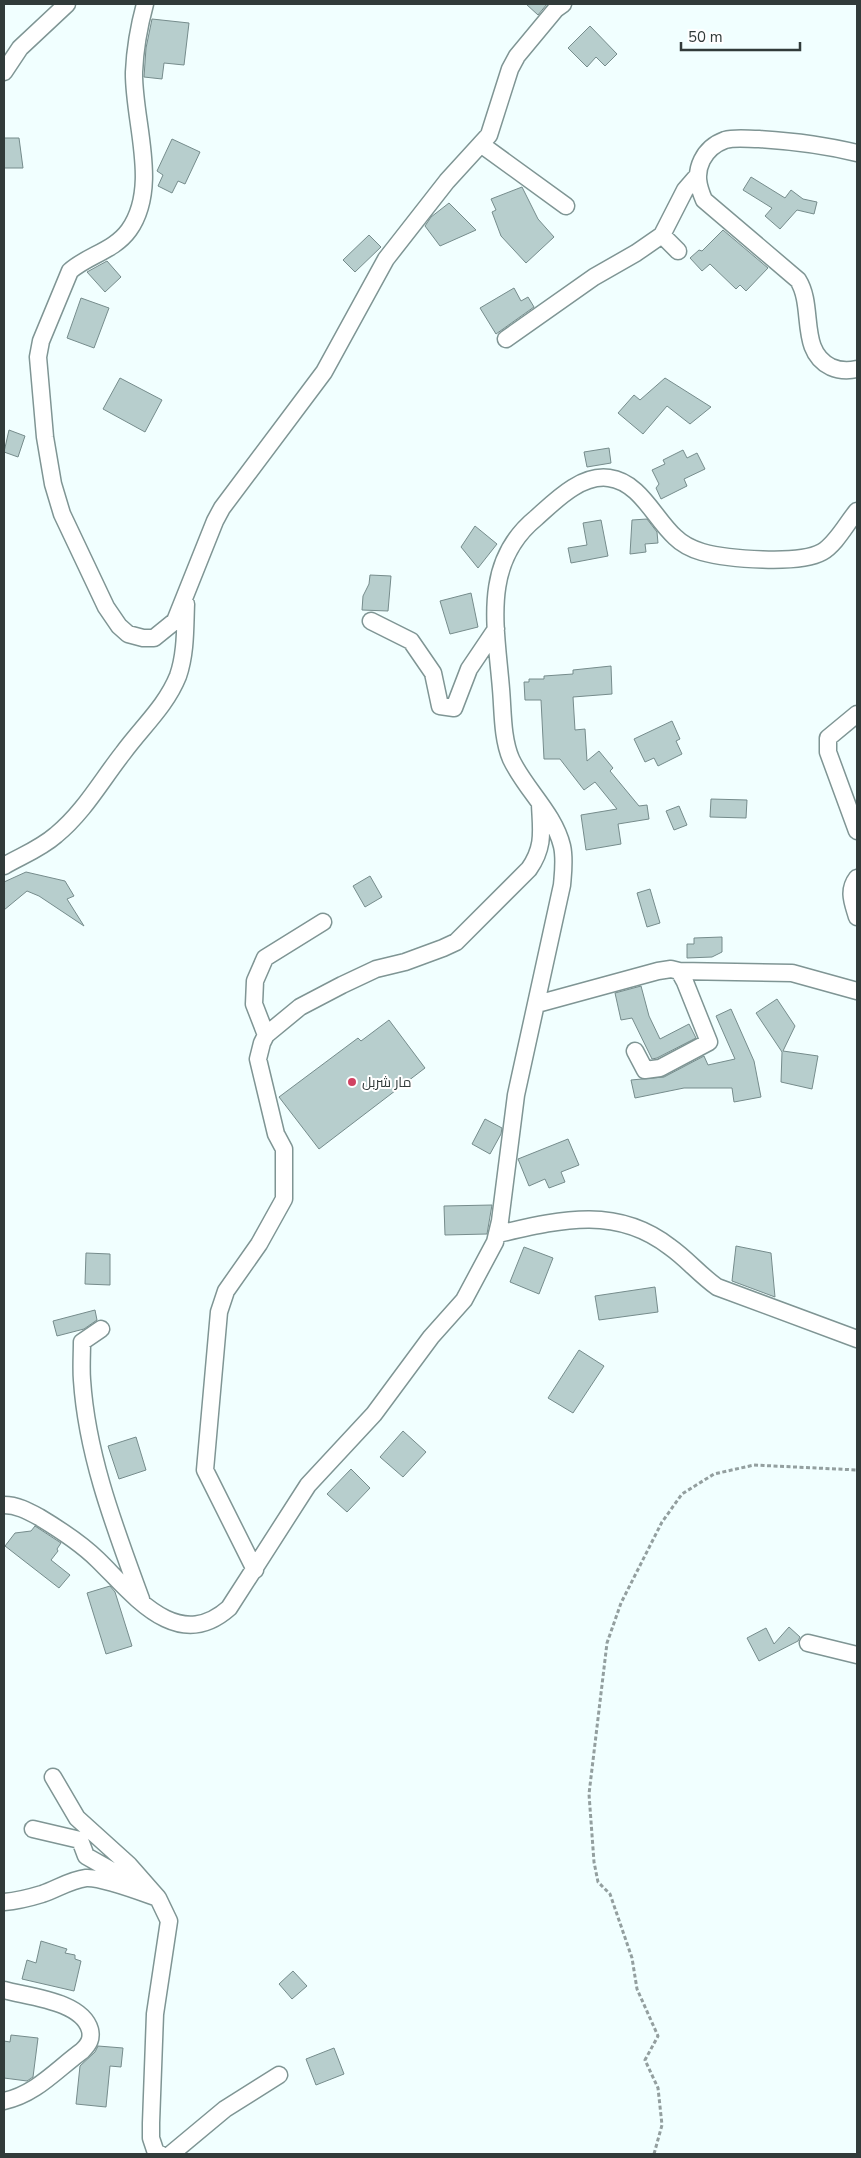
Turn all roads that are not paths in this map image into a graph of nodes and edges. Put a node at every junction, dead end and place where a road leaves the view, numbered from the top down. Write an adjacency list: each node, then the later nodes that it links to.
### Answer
1 (67, 4): 4 (street)
2 (145, 4): 14 (street)
3 (563, 4): 5 (street)
4 (4, 72)
5 (482, 145): 8 (street); 14 (street)
6 (857, 153): 7 (street)
7 (698, 175): 9 (street); 12 (street)
8 (566, 206)
9 (662, 235): 10 (street); 11 (street)
10 (678, 251)
11 (506, 340)
12 (857, 369)
13 (857, 511): 16 (street)
14 (186, 597): 20 (street)
15 (370, 621): 16 (street)
16 (496, 629): 18 (street)
17 (857, 714): 19 (street)
18 (540, 804): 26 (street); 27 (street)
19 (857, 831)
20 (4, 866)
21 (857, 878): 22 (street)
22 (857, 917)
23 (323, 922): 27 (street)
24 (679, 972): 25 (street); 26 (street); 28 (street)
25 (857, 991)
26 (537, 1004): 29 (street)
27 (266, 1035): 33 (street)
28 (635, 1051)
29 (498, 1234): 31 (street); 33 (street)
30 (101, 1329): 34 (street)
31 (857, 1339)
32 (4, 1505): 34 (street)
33 (254, 1570): 34 (street)
34 (143, 1603)
35 (808, 1643): 36 (street)
36 (857, 1655)
37 (53, 1776): 39 (street)
38 (33, 1829): 39 (street)
39 (158, 1898): 40 (street); 44 (street)
40 (4, 1902)
41 (4, 1990): 43 (street)
42 (278, 2075): 45 (street)
43 (4, 2101)
44 (160, 2154)
45 (171, 2154)

